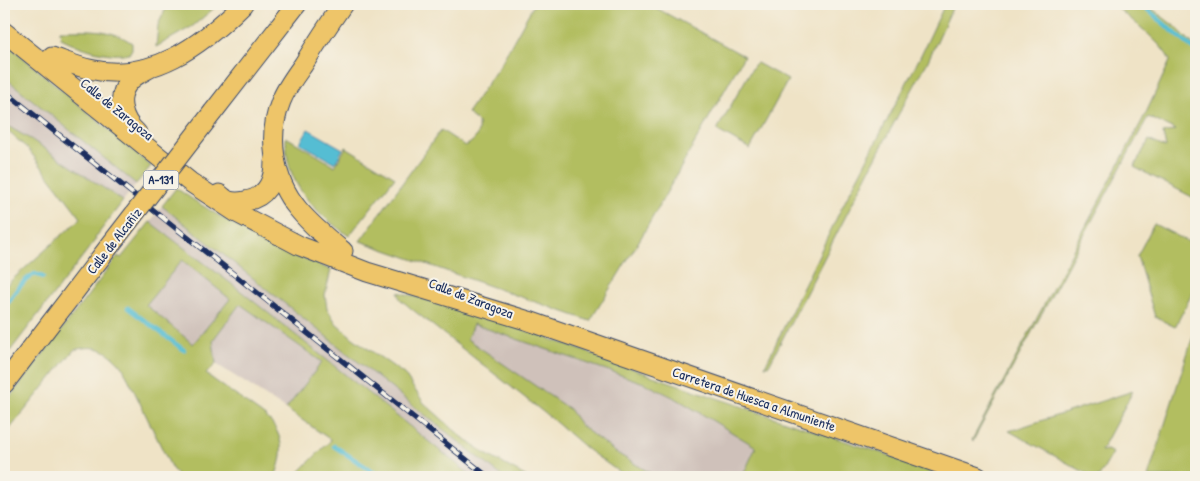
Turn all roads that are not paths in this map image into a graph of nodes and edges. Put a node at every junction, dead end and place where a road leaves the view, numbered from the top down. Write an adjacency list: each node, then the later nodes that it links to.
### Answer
1 (243, 4): 7 (main road)
2 (297, 4): 16 (main road, Calle de Alcañiz / A-131, bridge)
3 (343, 4): 11 (main road)
4 (4, 18): 6 (main road, Calle de Zaragoza)
5 (4, 32): 8 (main road, Calle de Zaragoza)
6 (52, 57): 7 (main road); 9 (main road, Calle de Zaragoza)
7 (150, 68): 9 (main road)
8 (67, 84): 10 (main road); 13 (main road, Calle de Zaragoza)
9 (123, 114): 10 (main road); 12 (main road, Calle de Zaragoza)
10 (134, 131): 12 (main road)
11 (274, 156): 12 (main road); 14 (main road)
12 (236, 201): 13 (main road); 14 (main road, Calle de Zaragoza)
13 (300, 246): 15 (main road, Calle de Zaragoza)
14 (342, 251): 15 (main road, Calle de Zaragoza)
15 (529, 320): 17 (main road, Carretera de Huesca a Almuniente)
16 (4, 384)
17 (978, 477)

